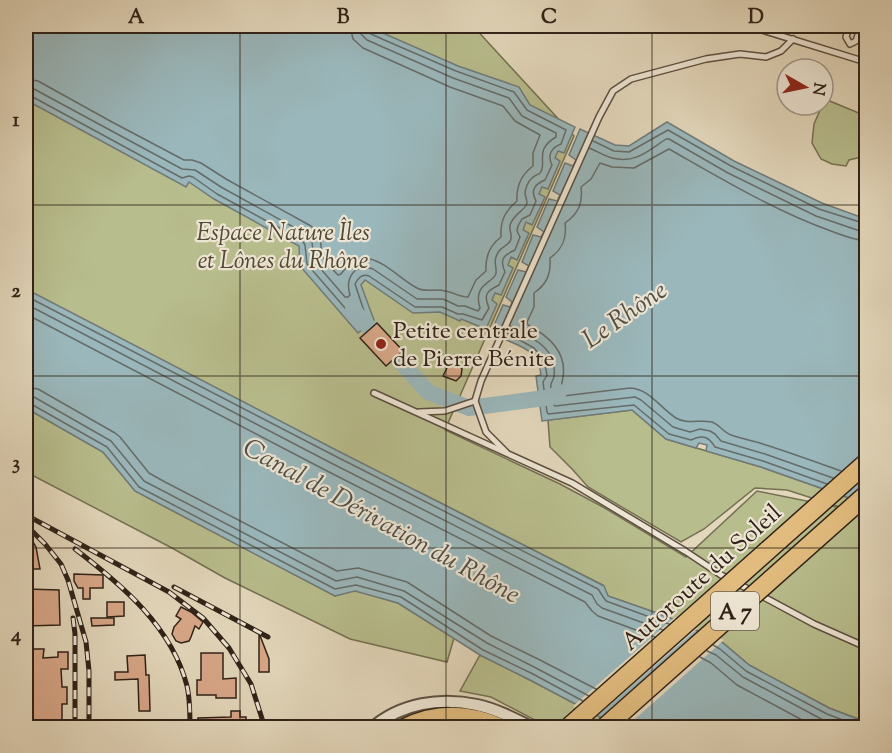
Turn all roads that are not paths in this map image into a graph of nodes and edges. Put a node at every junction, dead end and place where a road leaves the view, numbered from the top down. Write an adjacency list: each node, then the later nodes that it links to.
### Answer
1 (749, 26): 4 (lane)
2 (849, 26): 5 (lane)
3 (861, 26): 5 (lane)
4 (793, 39): 6 (lane); 9 (lane)
5 (850, 44): 6 (lane)
6 (847, 55): 7 (lane)
7 (867, 62)
8 (374, 393): 10 (lane)
9 (475, 401): 10 (lane); 11 (lane)
10 (417, 412): 11 (lane)
11 (506, 452): 14 (lane)
12 (867, 463): 19 (highway, Autoroute du Soleil / A 7, bridge)
13 (867, 495): 20 (highway, Autoroute du Soleil / A 7, bridge)
14 (867, 647)
15 (372, 728): 18 (street)
16 (405, 728): 17 (highway)
17 (501, 728)
18 (533, 728)
19 (568, 728)
20 (604, 728)

